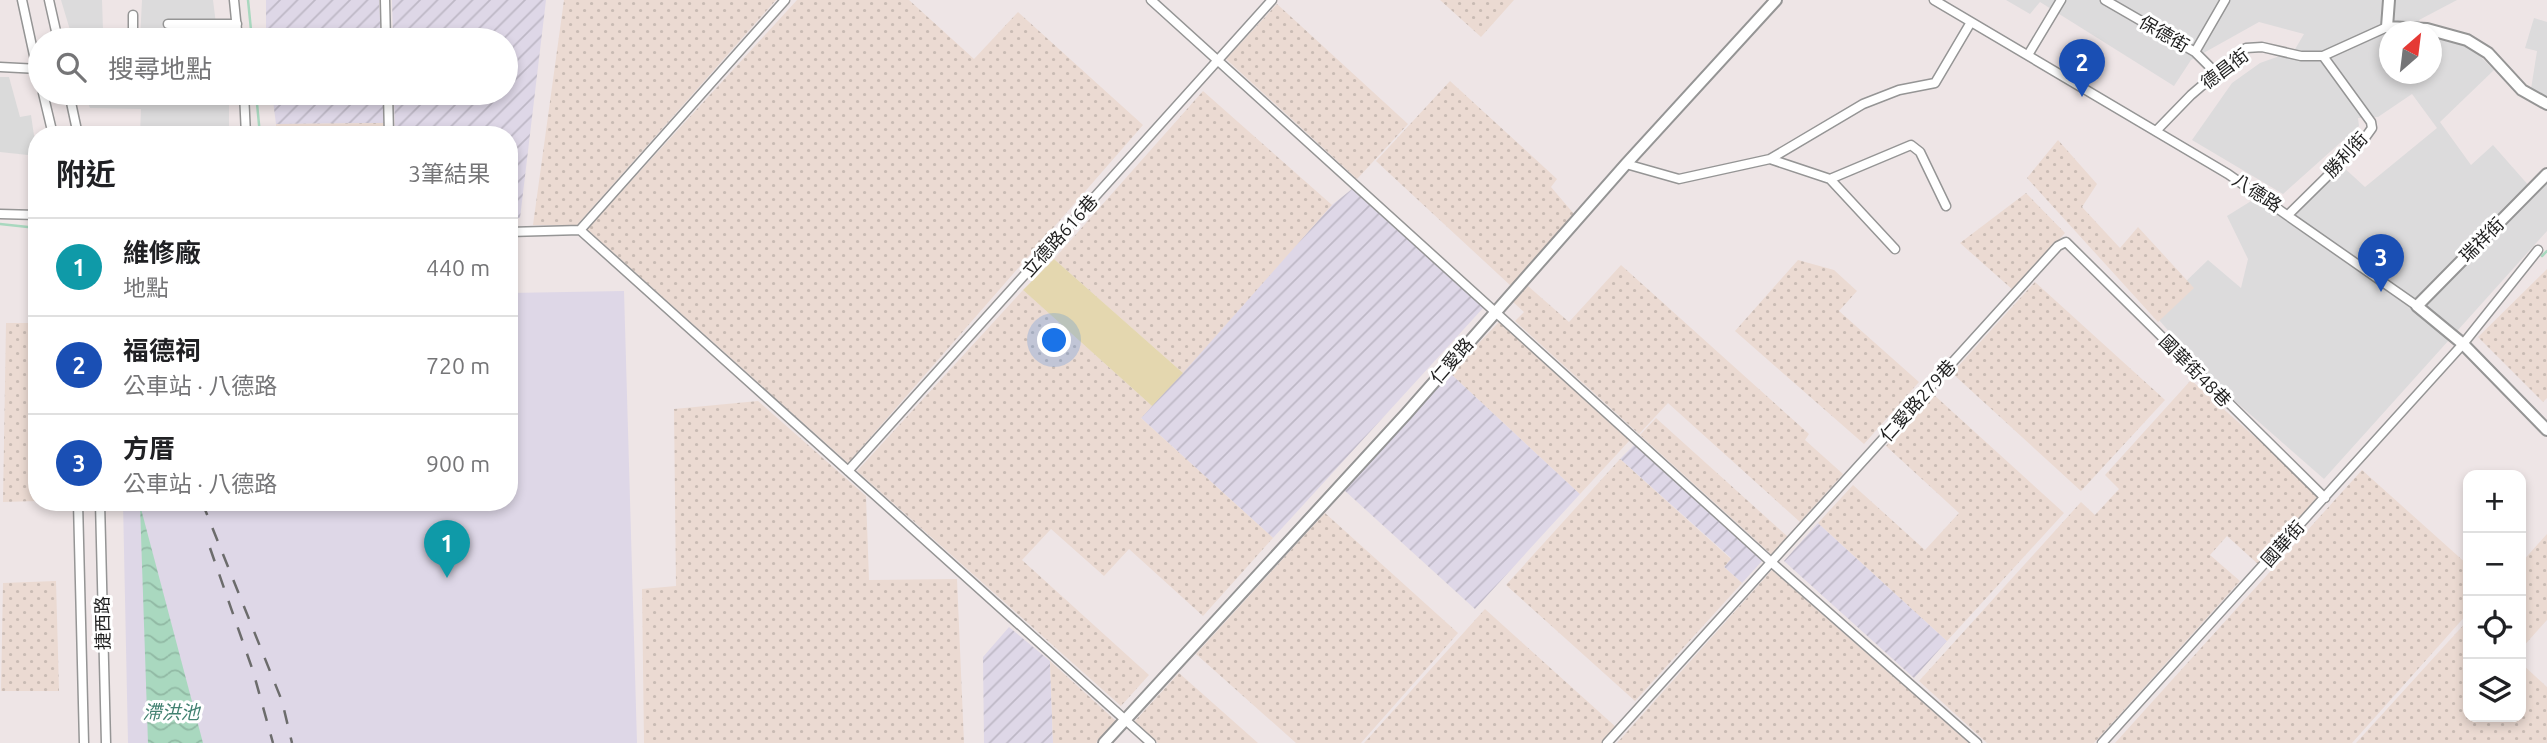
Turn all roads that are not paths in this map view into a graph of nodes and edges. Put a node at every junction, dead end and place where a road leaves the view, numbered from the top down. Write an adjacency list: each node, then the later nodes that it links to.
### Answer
1 (22, 0): 19 (street)
2 (49, 0): 20 (street)
3 (234, 0): 18 (street)
4 (384, 0): 23 (street)
5 (785, 0): 51 (street)
6 (1151, 0): 29 (street)
7 (1272, 0): 29 (street, 立德路616巷)
8 (1776, 0): 44 (street, 仁愛路)
9 (1934, 0): 16 (street, 八德路)
10 (2061, 0): 27 (street)
11 (2105, 0): 26 (street, 保德街)
12 (2225, 0): 26 (street)
13 (2389, 0): 15 (street)
14 (134, 15): 21 (street)
15 (2387, 21)
16 (1971, 22): 27 (street, 八德路); 43 (street)
17 (168, 24): 18 (street)
18 (236, 24): 22 (street)
19 (29, 28)
20 (55, 28)
21 (133, 28)
22 (236, 28)
23 (385, 28)
24 (2379, 31): 28 (street, 德昌街)
25 (2442, 33): 33 (street)
26 (2195, 52): 32 (street, 保德街)
27 (2028, 55): 42 (street, 八德路)
28 (2323, 56): 32 (street, 德昌街); 49 (street, 勝利街)
29 (1218, 61): 57 (street); 60 (street, 立德路616巷)
30 (0, 67): 31 (street)
31 (28, 68)
32 (2217, 74): 42 (street, 德昌街)
33 (2547, 104)
34 (46, 105): 38 (street)
35 (72, 105): 39 (street)
36 (245, 105): 40 (street)
37 (388, 105): 41 (street)
38 (51, 126)
39 (76, 126)
40 (246, 126)
41 (389, 126)
42 (2156, 131): 49 (street, 八德路)
43 (1770, 159): 44 (street); 46 (street)
44 (1626, 164): 57 (street, 仁愛路)
45 (2547, 174): 56 (street, 瑞祥街)
46 (1830, 179): 47 (street); 54 (street)
47 (1946, 206)
48 (0, 214): 50 (street)
49 (2288, 214): 56 (street, 八德路)
50 (28, 215)
51 (580, 230): 52 (street); 60 (street)
52 (518, 232)
53 (2066, 242): 61 (street, 國華街48巷); 64 (street, 仁愛路279巷)
54 (1895, 249)
55 (2538, 250): 58 (street, 國華街)
56 (2417, 306): 58 (street, 八德路)
57 (1495, 311): 64 (street); 65 (street, 仁愛路)
58 (2463, 344): 59 (street, 八德路); 61 (street, 國華街)
59 (2547, 430)
60 (848, 471): 65 (street)
61 (2325, 498): 72 (street, 國華街)
62 (78, 511): 66 (street, 捷西路)
63 (100, 511): 67 (street, 捷西路)
64 (1771, 562): 70 (street, 仁愛路279巷); 71 (street)
65 (1125, 720): 68 (street, 仁愛路); 69 (street)
66 (84, 743)
67 (106, 743)
68 (1104, 743)
69 (1151, 743)
70 (1607, 743)
71 (1977, 743)
72 (2102, 743)

